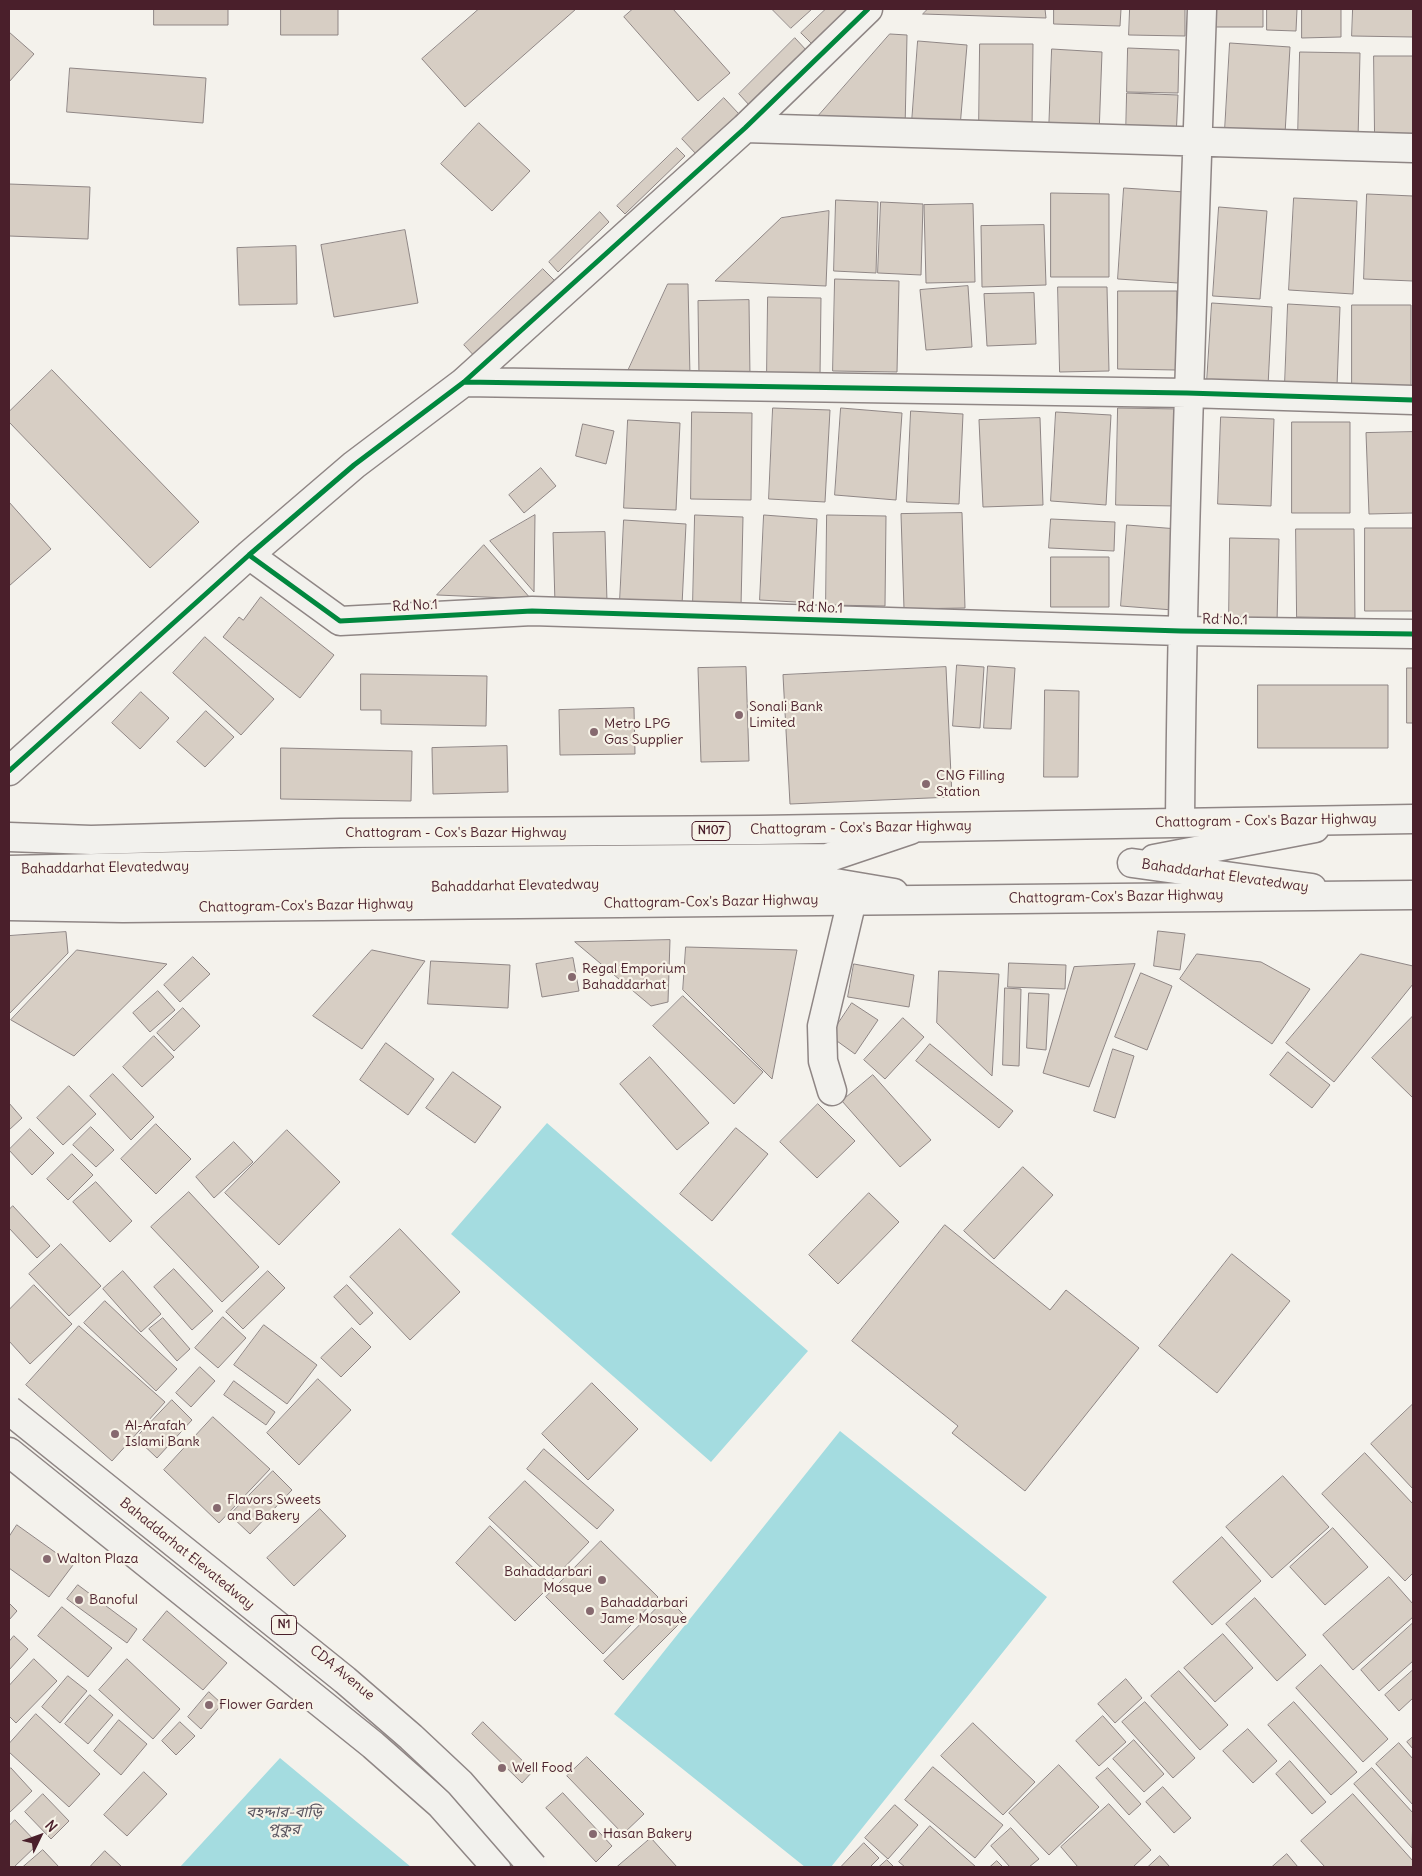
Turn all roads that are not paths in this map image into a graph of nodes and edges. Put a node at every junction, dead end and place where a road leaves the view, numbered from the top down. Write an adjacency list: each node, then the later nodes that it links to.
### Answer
1 (868, 9): 3 (main road)
2 (1202, 9): 4 (main road)
3 (745, 128): 4 (main road); 6 (main road)
4 (1198, 142): 5 (main road); 7 (main road)
5 (1413, 148)
6 (464, 382): 7 (main road); 9 (main road)
7 (1187, 393): 8 (main road); 10 (main road)
8 (1413, 400)
9 (249, 554): 10 (main road, Rd No.1); 12 (main road)
10 (1181, 631): 11 (main road, Rd No.1); 15 (main road)
11 (1413, 634)
12 (9, 771)
13 (1413, 819): 14 (main road, Chattogram - Cox's Bazar Highway / N107)
14 (1352, 821): 15 (main road, Chattogram - Cox's Bazar Highway / N107); 20 (main road, Bahaddarhat Elevatedway)
15 (1180, 822): 16 (main road, Chattogram - Cox's Bazar Highway / N107)
16 (917, 827): 17 (main road, Chattogram - Cox's Bazar Highway / N107); 18 (main road, Bahaddarhat Elevatedway)
17 (9, 837)
18 (9, 870)
19 (9, 894): 22 (main road, Bahaddarhat Elevatedway)
20 (1361, 895): 21 (main road, Chattogram-Cox's Bazar Highway); 22 (main road, Chattogram-Cox's Bazar Highway)
21 (1413, 895)
22 (930, 899): 23 (main road, Chattogram-Cox's Bazar Highway)
23 (852, 900): 24 (main road, Chattogram-Cox's Bazar Highway); 25 (main road)
24 (9, 906)
25 (832, 1091)
26 (9, 1402): 33 (main road, CDA Avenue / N1)
27 (9, 1410): 32 (main road, Bahaddarhat Elevatedway / N1, bridge)
28 (9, 1452): 31 (main road)
29 (9, 1456): 30 (main road)
30 (482, 1867)
31 (496, 1867)
32 (534, 1867)
33 (542, 1867)

